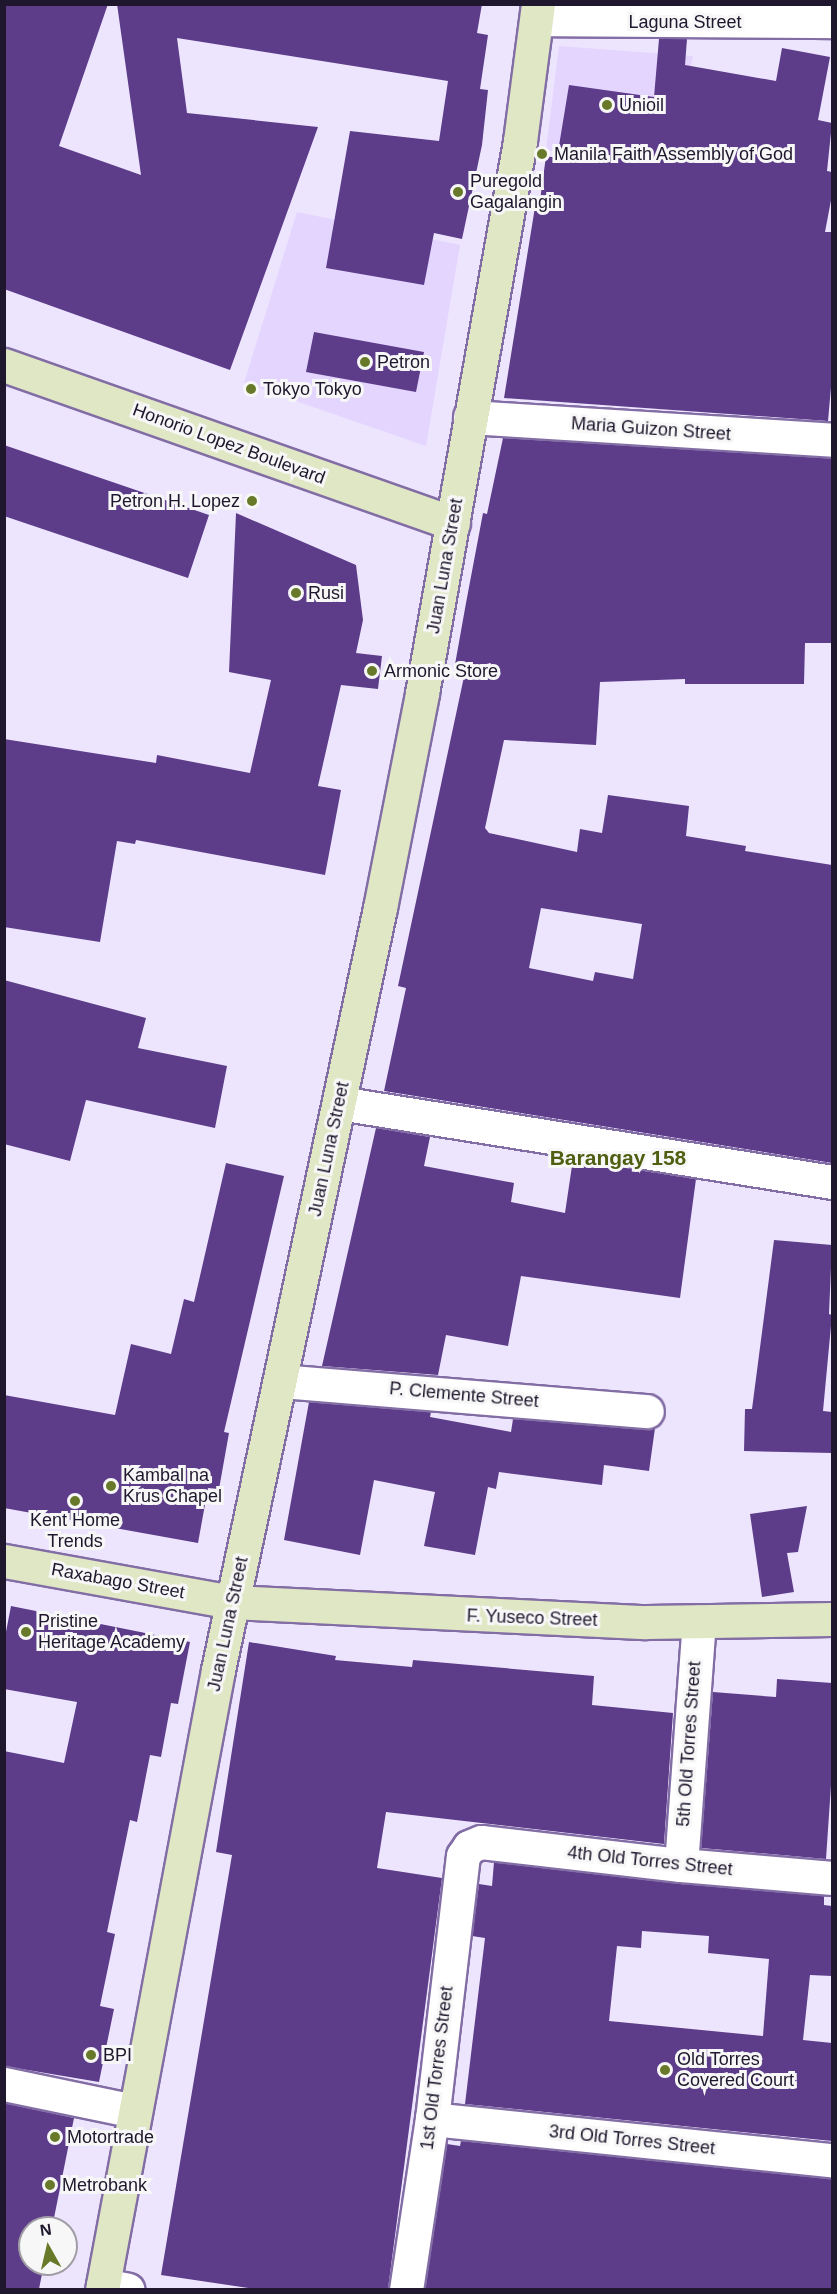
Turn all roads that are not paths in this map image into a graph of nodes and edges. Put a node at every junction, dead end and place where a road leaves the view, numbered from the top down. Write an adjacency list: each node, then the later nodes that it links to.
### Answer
1 (537, 12): 2 (street, Laguna Street); 4 (main road, Juan Luna Street)
2 (832, 21)
3 (4, 364): 6 (main road, Honorio Lopez Boulevard)
4 (470, 417): 5 (street, Maria Guizon Street); 6 (main road, Juan Luna Street)
5 (832, 440)
6 (453, 523): 7 (main road, Juan Luna Street)
7 (339, 1103): 8 (street); 9 (main road, Juan Luna Street)
8 (832, 1182)
9 (280, 1381): 10 (street, P. Clemente Street); 12 (main road, Juan Luna Street)
10 (647, 1411)
11 (4, 1561): 12 (main road, Raxabago Street)
12 (232, 1602): 14 (main road, F. Yuseco Street); 19 (main road, Juan Luna Street)
13 (832, 1619): 14 (main road, F. Yuseco Street)
14 (699, 1622): 16 (street, 5th Old Torres Street)
15 (469, 1847): 16 (street, 4th Old Torres Street); 20 (street, 1st Old Torres Street)
16 (681, 1865): 17 (street, 4th Old Torres Street)
17 (832, 1878)
18 (4, 2084): 19 (street)
19 (134, 2111): 22 (main road, Juan Luna Street)
20 (432, 2119): 21 (street, 3rd Old Torres Street); 23 (street, 1st Old Torres Street)
21 (832, 2160)
22 (111, 2288)
23 (406, 2289)

